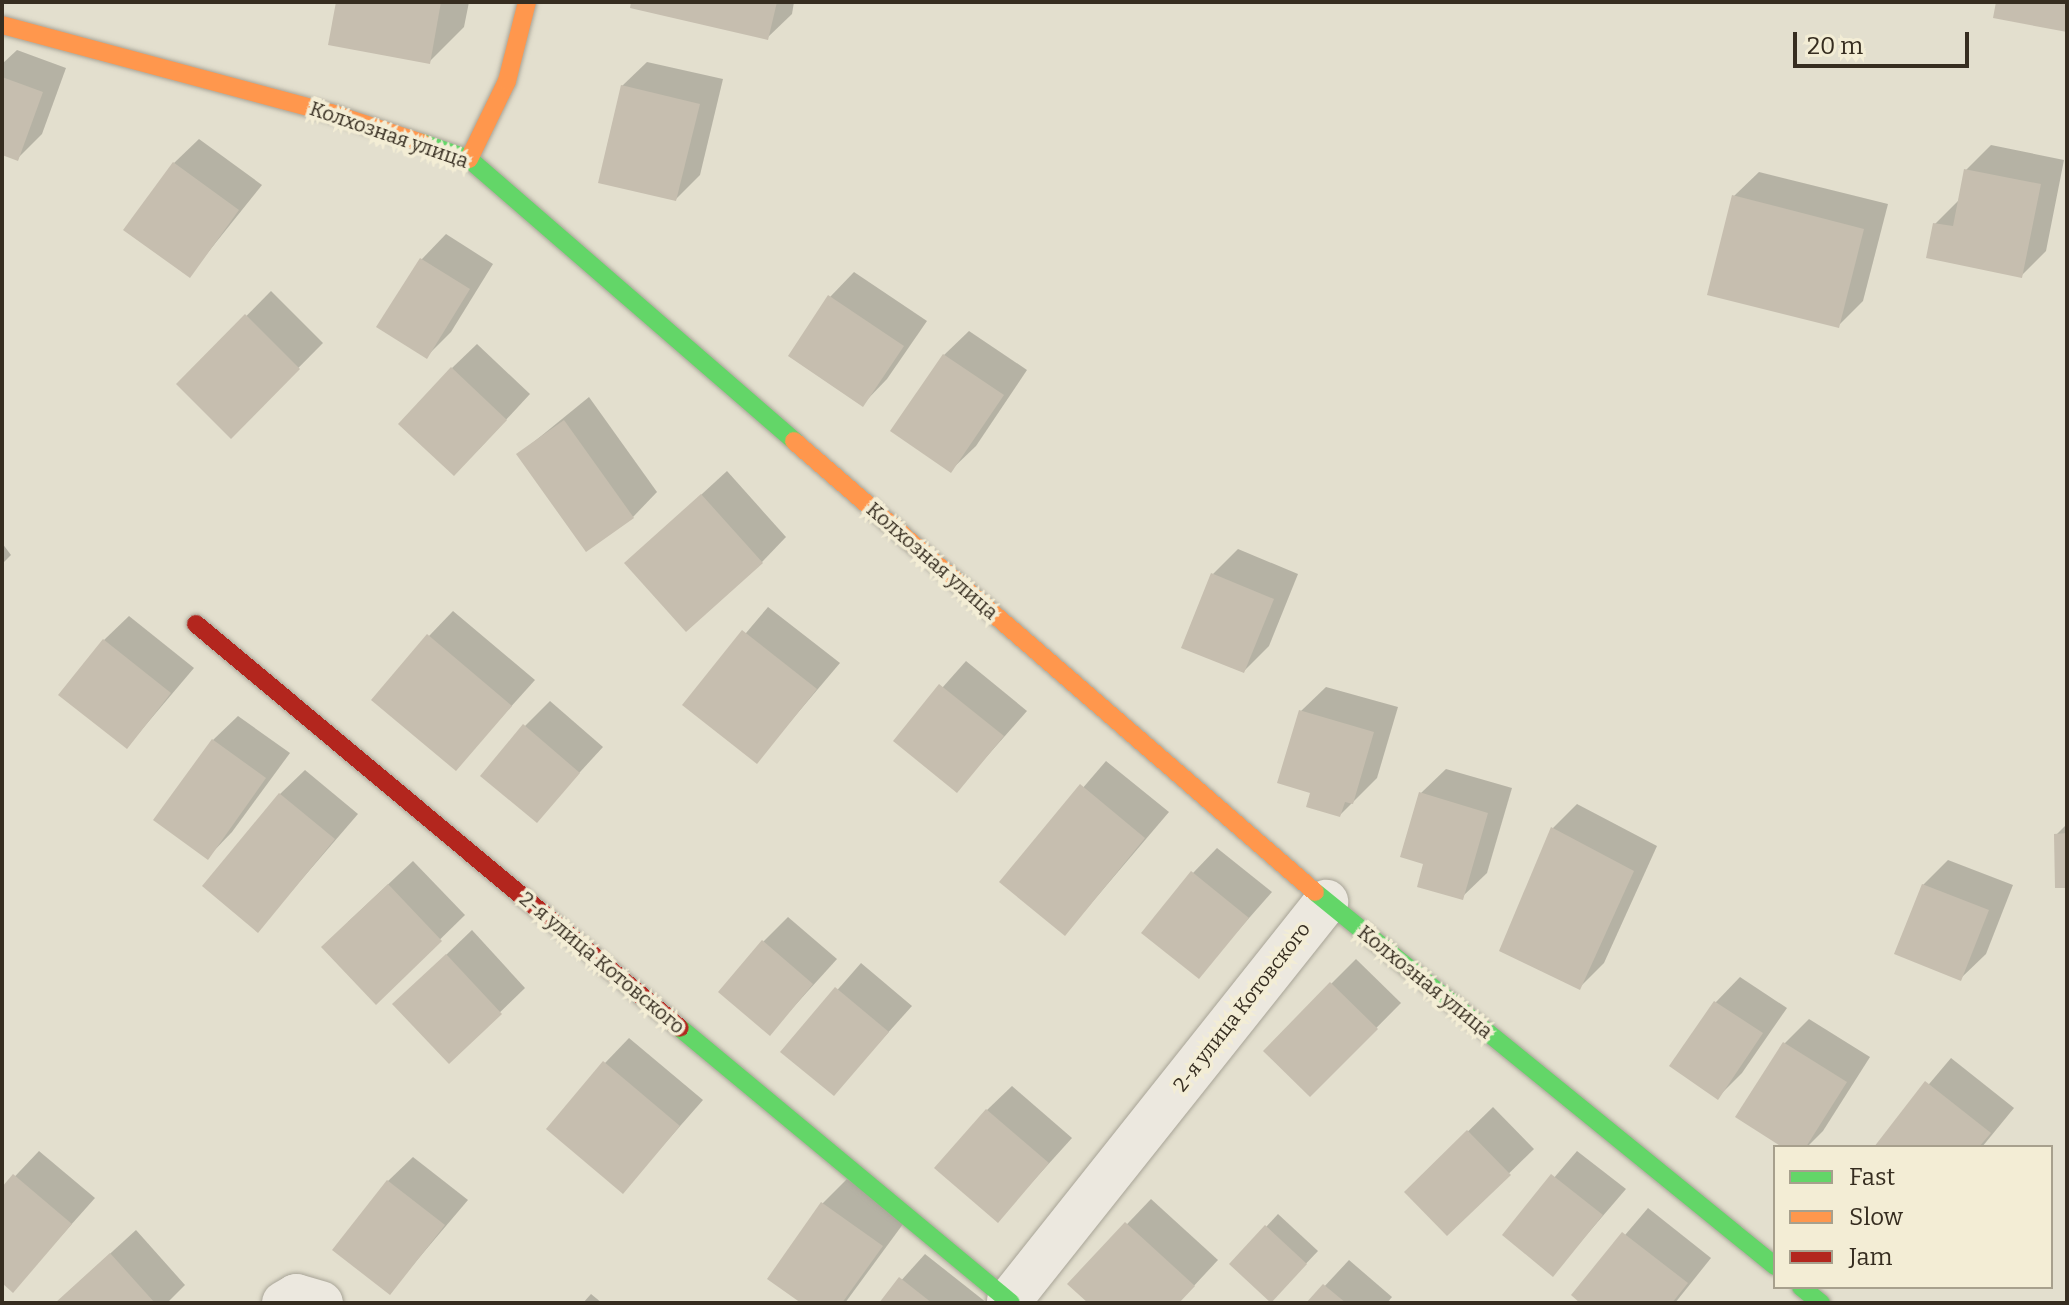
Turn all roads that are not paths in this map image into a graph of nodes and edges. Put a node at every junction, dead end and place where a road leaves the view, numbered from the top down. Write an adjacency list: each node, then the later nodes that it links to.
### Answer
1 (527, 2): 3 (main road)
2 (2, 25): 3 (main road, Колхозная улица)
3 (469, 159): 5 (main road, Колхозная улица)
4 (196, 624): 8 (main road, 2-я улица Котовского)
5 (1326, 902): 6 (main road, Колхозная улица); 8 (street, 2-я улица Котовского)
6 (1773, 1264)
7 (1804, 1289): 11 (main road)
8 (1010, 1302)
9 (284, 1303): 10 (street)
10 (321, 1303)
11 (1821, 1303)

